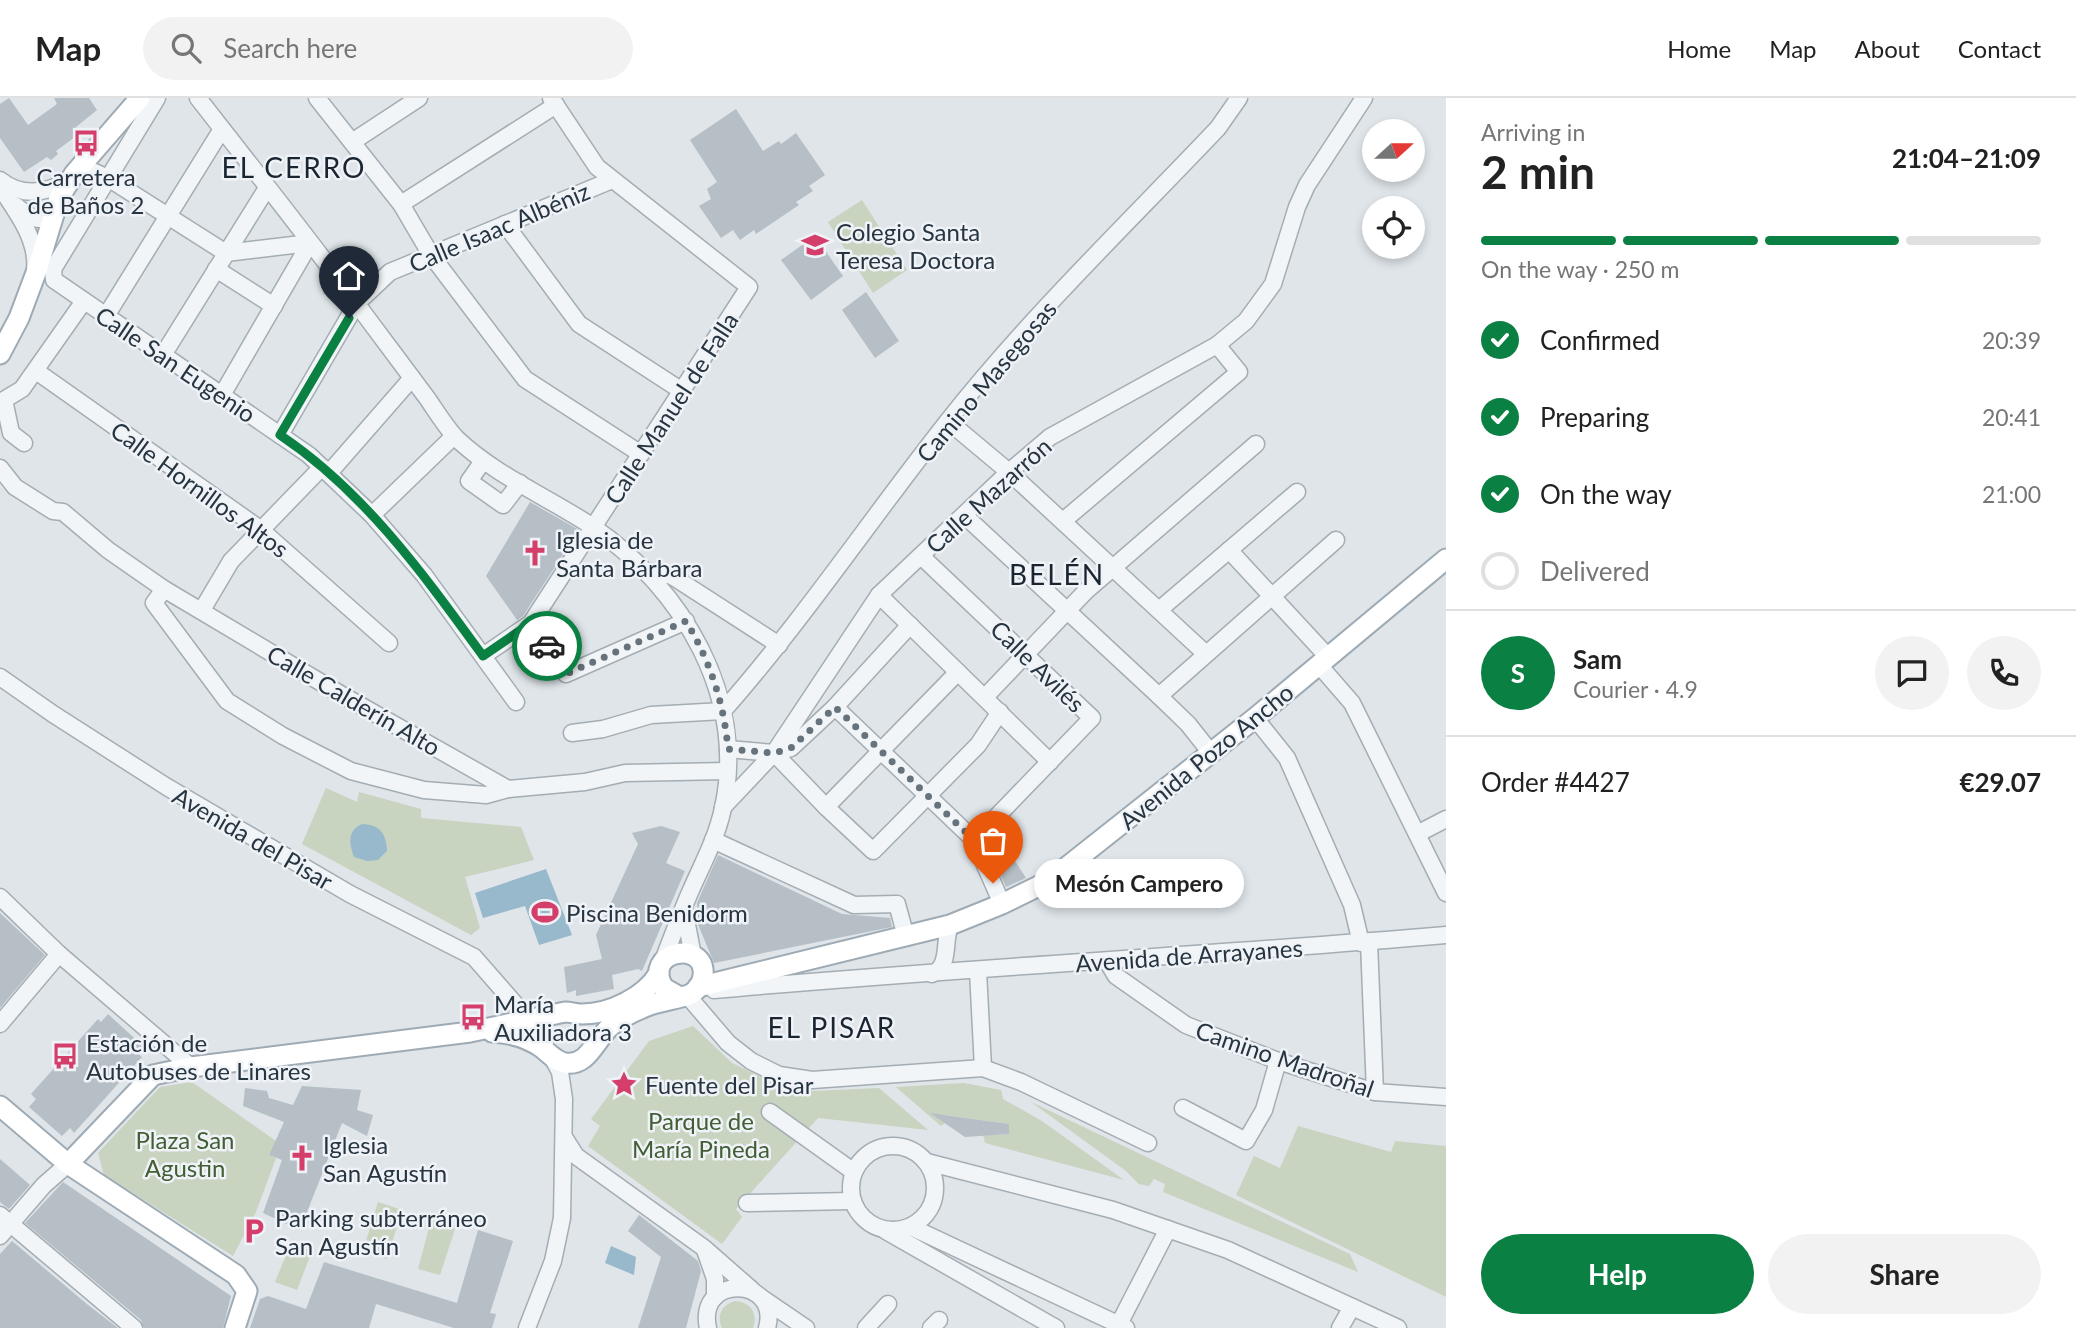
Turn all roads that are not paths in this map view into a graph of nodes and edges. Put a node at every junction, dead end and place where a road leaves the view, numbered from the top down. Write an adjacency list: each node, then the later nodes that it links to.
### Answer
1 (140, 98): 11 (main road)
2 (157, 98): 12 (street)
3 (198, 98): 9 (street)
4 (317, 98): 10 (street)
5 (419, 98): 10 (street)
6 (1239, 98): 37 (street, Camino Masegosas)
7 (1364, 98): 30 (street, Calle Mazarrón)
8 (554, 102): 13 (street); 17 (street)
9 (222, 129): 15 (street); 19 (street)
10 (352, 142): 17 (street)
11 (76, 173): 12 (street); 16 (street); 18 (main road)
12 (108, 178): 19 (street); 25 (street)
13 (612, 180): 20 (street, Calle Isaac Albéniz); 35 (street, Calle Manuel de Falla)
14 (2, 187): 16 (street); 18 (street); 25 (street)
15 (267, 188): 21 (street); 22 (street)
16 (36, 192): 18 (street)
17 (401, 204): 23 (street)
18 (54, 215): 25 (main road)
19 (168, 216): 22 (street); 29 (street)
20 (505, 224): 23 (street, Calle Isaac Albéniz); 35 (street)
21 (310, 243): 22 (street); 27 (street); 28 (street)
22 (226, 253): 24 (street)
23 (431, 255): 27 (street, Calle Isaac Albéniz); 42 (street)
24 (216, 269): 28 (street); 32 (street)
25 (44, 279): 26 (street, Calle San Eugenio); 31 (main road)
26 (84, 301): 29 (street, Calle San Eugenio); 33 (street)
27 (356, 303): 34 (street); 38 (street, Calle Isaac Albéniz)
28 (274, 306): 36 (street)
29 (106, 316): 32 (street, Calle San Eugenio)
30 (1217, 345): 46 (street, Calle Mazarrón); 51 (street)
31 (0, 354)
32 (163, 355): 36 (street, Calle San Eugenio)
33 (36, 371): 40 (street); 52 (street, Calle Hornillos Altos)
34 (412, 378): 39 (street); 45 (street)
35 (682, 391): 42 (street, Calle Manuel de Falla)
36 (222, 395): 38 (street, Calle San Eugenio)
37 (947, 421): 46 (street); 70 (street, Camino Masegosas)
38 (280, 435): 45 (street, Calle San Eugenio)
39 (454, 436): 43 (street); 49 (street)
40 (24, 443)
41 (1256, 444): 58 (street)
42 (641, 454): 53 (street, Calle Manuel de Falla)
43 (483, 461): 47 (street); 47 (street)
44 (0, 468): 60 (street, Calle Calderín Alto)
45 (325, 470): 49 (street, Calle San Eugenio); 52 (street)
46 (1009, 472): 50 (street, Calle Mazarrón); 51 (street)
47 (520, 483): 53 (street)
48 (1297, 492): 55 (street)
49 (372, 515): 73 (street, Calle San Eugenio)
50 (964, 515): 56 (street, Calle Mazarrón); 65 (street)
51 (1063, 521): 58 (street)
52 (260, 528): 63 (street); 69 (street, Calle Hornillos Altos)
53 (594, 528): 59 (street); 67 (street, Calle Manuel de Falla)
54 (1336, 540): 62 (street)
55 (1229, 550): 62 (street); 64 (street)
56 (921, 556): 61 (street, Calle Mazarrón); 72 (street, Calle Avilés)
57 (1446, 559): 74 (main road, Avenida Pozo Ancho)
58 (1113, 568): 64 (street); 65 (street)
59 (645, 571): 66 (street); 70 (street)
60 (164, 590): 63 (street, Calle Calderín Alto); 93 (street)
61 (878, 595): 68 (street); 89 (street, Calle Mazarrón)
62 (1271, 597): 71 (street); 74 (street)
63 (202, 610): 93 (street, Calle Calderín Alto)
64 (1159, 610): 71 (street)
65 (1067, 611): 72 (street); 79 (street)
66 (686, 621): 67 (street); 75 (street)
67 (531, 623): 73 (street)
68 (910, 625): 76 (street); 82 (street)
69 (388, 643)
70 (779, 645): 78 (street, Camino Masegosas)
71 (1206, 654): 79 (street)
72 (1026, 655): 80 (street); 91 (street, Calle Avilés)
73 (483, 656): 81 (street, Calle San Eugenio)
74 (1324, 661): 85 (main road, Avenida Pozo Ancho); 98 (street)
75 (709, 665): 78 (street); 83 (street)
76 (958, 671): 80 (street); 88 (street)
77 (0, 677): 116 (street, Avenida del Pisar)
78 (751, 679): 83 (street, Camino Masegosas)
79 (1159, 696): 90 (street)
80 (985, 697): 84 (street)
81 (516, 702)
82 (835, 707): 88 (street); 89 (street)
83 (723, 711): 86 (street); 87 (street)
84 (1000, 712): 91 (street); 94 (street)
85 (1255, 718): 90 (main road, Avenida Pozo Ancho); 108 (street)
86 (572, 733)
87 (728, 749): 89 (street); 92 (street)
88 (881, 752): 94 (street); 96 (street)
89 (774, 753): 95 (street); 96 (street)
90 (1212, 753): 103 (main road, Avenida Pozo Ancho)
91 (1050, 762): 100 (street, Calle Avilés)
92 (727, 771): 93 (street); 95 (street)
93 (508, 789)
94 (928, 796): 96 (street); 100 (street)
95 (723, 807): 99 (street)
96 (826, 807)
97 (1446, 819): 98 (street)
98 (1417, 834): 101 (street)
99 (713, 840): 104 (street); 106 (street)
100 (974, 840): 103 (street)
101 (1446, 893)
102 (0, 897): 109 (street)
103 (1002, 904): 105 (main road, Avenida Pozo Ancho)
104 (684, 906): 112 (street); 115 (street)
105 (950, 925): 106 (main road, Avenida Pozo Ancho); 110 (street)
106 (913, 935): 110 (street); 115 (main road, Avenida Pozo Ancho)
107 (1446, 935): 108 (street, Avenida de Arrayanes)
108 (1365, 942): 111 (street, Avenida de Arrayanes); 129 (street)
109 (59, 954): 120 (street); 127 (street)
110 (944, 955): 114 (street)
111 (1107, 961): 113 (street, Avenida de Arrayanes); 126 (street, Camino Madroñal)
112 (660, 969): 115 (main road); 115 (main road); 118 (main road)
113 (978, 971): 114 (street, Avenida de Arrayanes); 128 (street)
114 (932, 974): 115 (street, Avenida de Arrayanes)
115 (692, 983): 123 (main road); 128 (street)
116 (502, 988): 117 (street, Avenida del Pisar); 119 (street, Avenida del Pisar); 121 (street)
117 (558, 1014): 118 (main road); 119 (main road); 124 (main road)
118 (580, 1014): 123 (main road)
119 (529, 1020): 121 (main road); 124 (street, Avenida del Pisar)
120 (0, 1024)
121 (507, 1024): 122 (main road)
122 (470, 1032): 124 (main road); 127 (main road)
123 (593, 1045): 125 (main road)
124 (549, 1052): 125 (main road); 131 (street, Avenida del Pisar)
125 (580, 1061): 131 (street)
126 (1278, 1061): 129 (street, Camino Madroñal); 133 (street)
127 (191, 1067): 138 (main road)
128 (983, 1068): 136 (street)
129 (1375, 1092): 130 (street, Camino Madroñal)
130 (1446, 1097)
131 (564, 1099): 135 (street)
132 (0, 1106): 138 (main road)
133 (1183, 1108)
134 (770, 1112): 139 (street)
135 (564, 1137): 146 (street); 154 (street)
136 (1148, 1143)
137 (927, 1162): 139 (street); 143 (street); 144 (street)
138 (68, 1164): 142 (street); 153 (main road)
139 (854, 1172): 140 (street)
140 (853, 1201): 141 (street); 145 (street)
141 (747, 1203)
142 (4, 1225): 152 (street)
143 (911, 1227): 145 (street); 151 (street)
144 (1168, 1229): 150 (street); 151 (street)
145 (884, 1230): 159 (street)
146 (704, 1248): 147 (street); 148 (street)
147 (756, 1293): 148 (street); 156 (street); 157 (street)
148 (715, 1297): 155 (street)
149 (888, 1304): 158 (street)
150 (1352, 1307): 160 (street); 161 (street)
151 (1122, 1326)
152 (134, 1328)
153 (235, 1328)
154 (527, 1328)
155 (708, 1328)
156 (767, 1328)
157 (806, 1328)
158 (866, 1328)
159 (1056, 1328)
160 (1340, 1328)
161 (1398, 1328)

